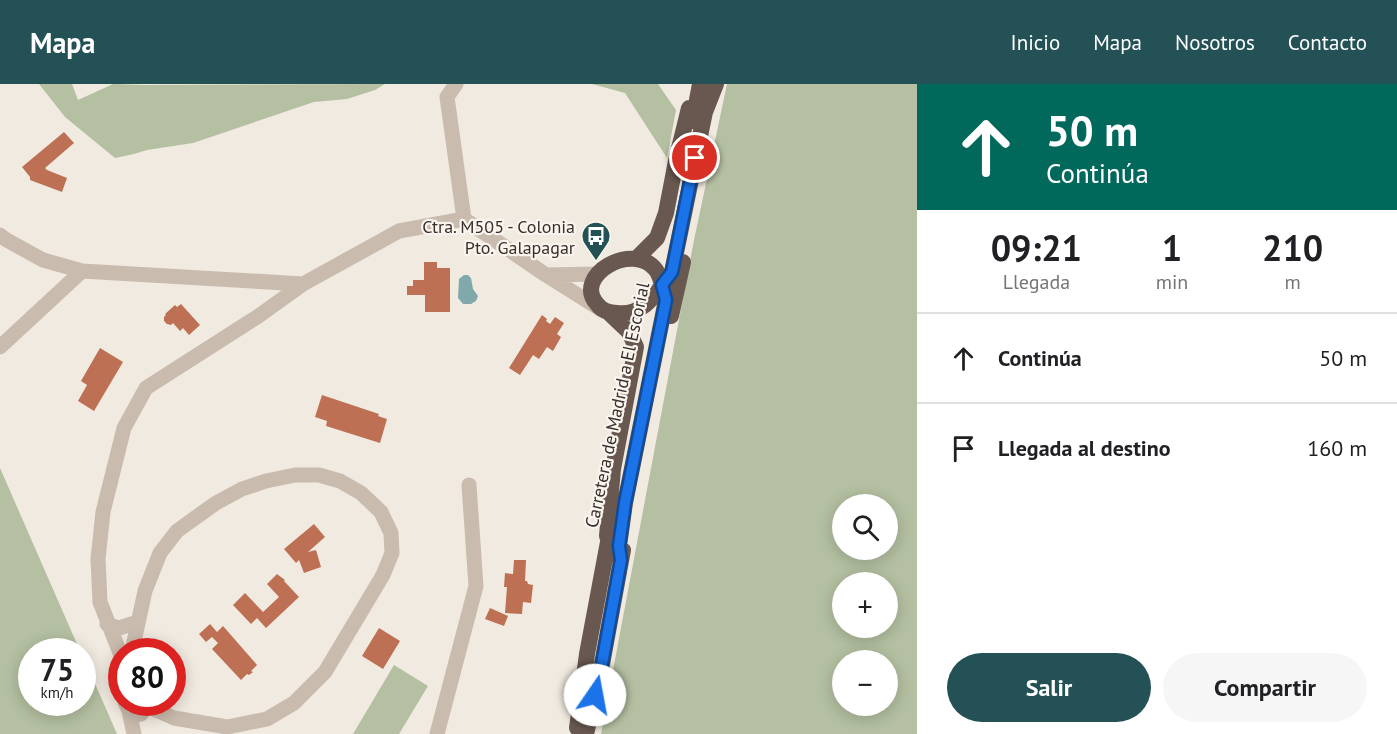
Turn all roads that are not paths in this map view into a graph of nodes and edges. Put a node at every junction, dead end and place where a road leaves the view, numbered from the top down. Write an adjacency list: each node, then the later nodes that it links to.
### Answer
1 (456, 84): 5 (street)
2 (694, 84): 7 (highway)
3 (700, 84): 12 (highway, Carretera de Madrid a El Escorial)
4 (717, 84): 12 (highway); 16 (highway, Carretera de Madrid a El Escorial)
5 (464, 219): 9 (street); 11 (street)
6 (0, 235): 8 (street)
7 (637, 258): 10 (highway); 12 (highway)
8 (82, 271): 11 (street); 14 (street)
9 (546, 274): 10 (street); 13 (street)
10 (597, 274): 13 (highway)
11 (303, 284): 18 (street)
12 (662, 285): 13 (highway); 16 (highway, Carretera de Madrid a El Escorial)
13 (605, 311): 16 (highway)
14 (0, 346)
15 (469, 485): 26 (street)
16 (613, 559): 27 (highway, Carretera de Madrid a El Escorial); 28 (highway, Carretera de Madrid a El Escorial)
17 (138, 622): 18 (street); 20 (street); 23 (street)
18 (107, 624): 19 (street)
19 (113, 638)
20 (135, 638)
21 (137, 716): 24 (street)
22 (140, 716): 25 (street)
23 (167, 716)
24 (134, 734)
25 (143, 734)
26 (437, 734)
27 (577, 734)
28 (586, 734)

